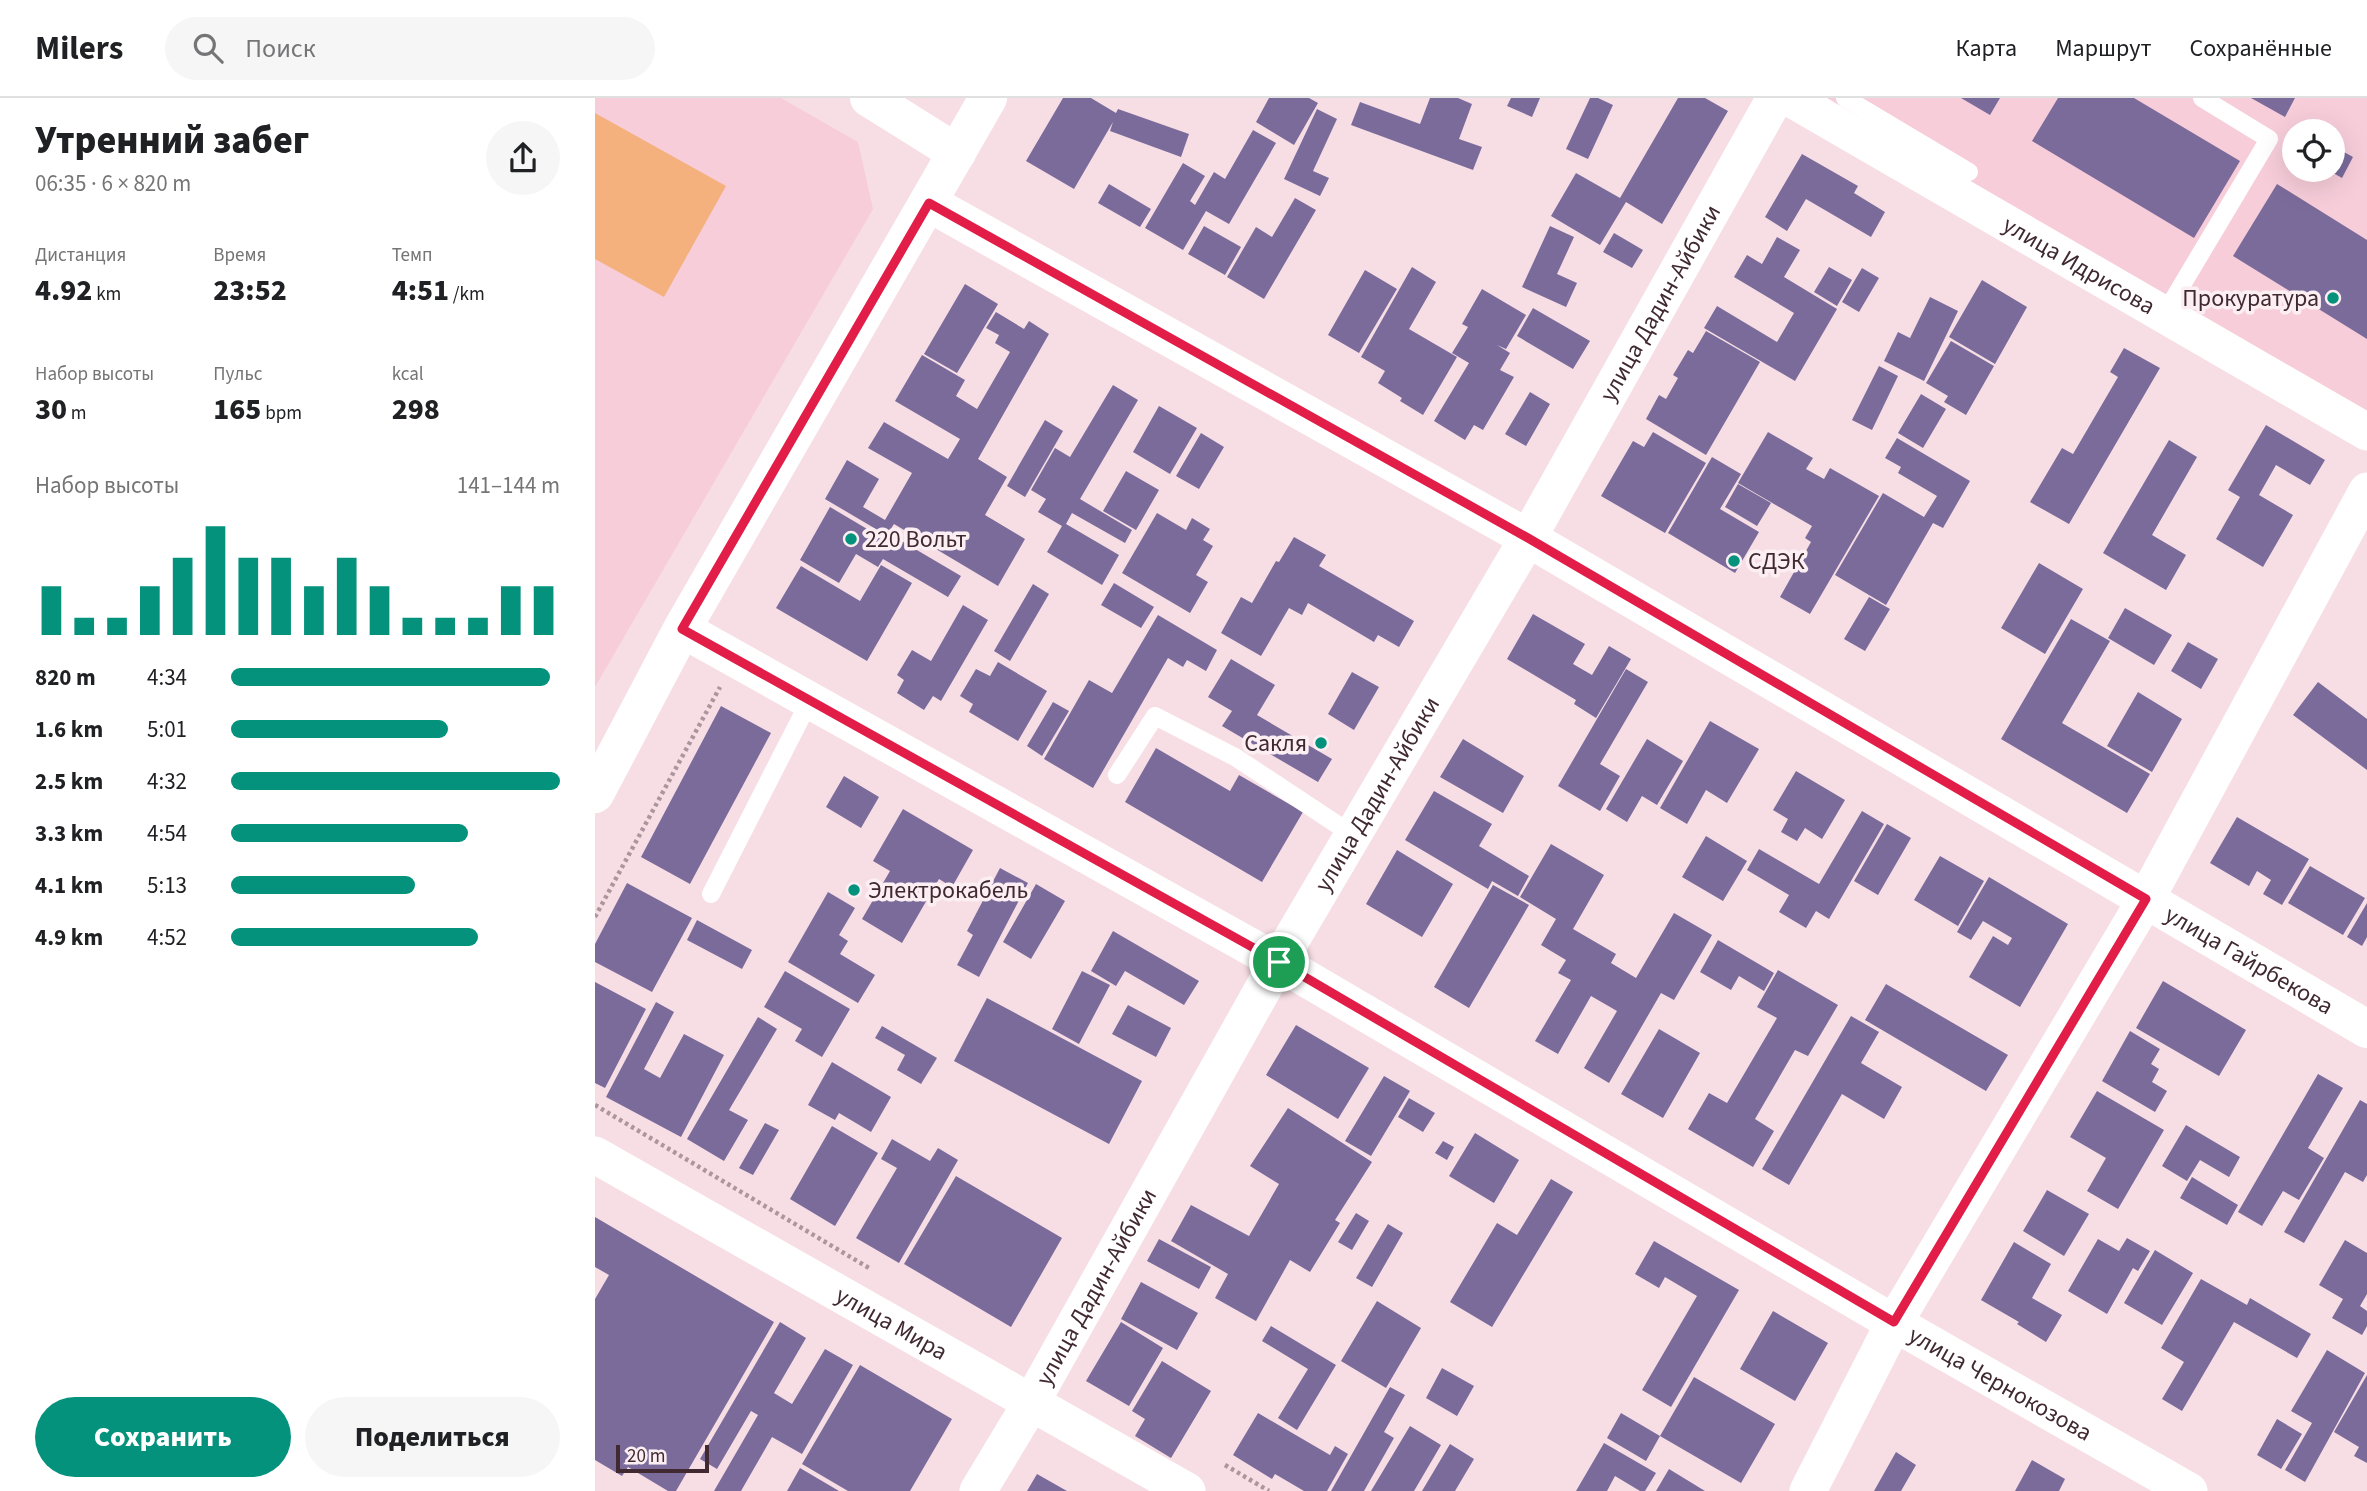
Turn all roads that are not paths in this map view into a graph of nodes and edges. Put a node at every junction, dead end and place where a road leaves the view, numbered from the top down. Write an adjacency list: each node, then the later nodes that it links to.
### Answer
1 (869, 98): 7 (main road)
2 (988, 98): 7 (main road)
3 (1775, 98): 13 (street, улица Дадин-Айбики)
4 (1790, 98): 10 (street, улица Идрисова)
5 (1845, 98): 8 (lane)
6 (2203, 98): 10 (lane)
7 (957, 153): 9 (main road)
8 (1969, 172)
9 (929, 203): 13 (main road, улица Гайрбекова); 14 (main road)
10 (2164, 315): 11 (street, улица Идрисова)
11 (2367, 432)
12 (2367, 491): 20 (street)
13 (1528, 538): 18 (street, улица Дадин-Айбики); 20 (main road, улица Гайрбекова)
14 (682, 629): 15 (street, улица Чернокозова); 17 (main road)
15 (810, 700): 19 (lane); 21 (street, улица Чернокозова)
16 (1117, 775): 18 (lane)
17 (595, 794)
18 (1353, 835): 21 (street, улица Дадин-Айбики)
19 (711, 894)
20 (2146, 899): 22 (main road, улица Гайрбекова); 24 (street)
21 (1279, 962): 24 (street, улица Чернокозова); 25 (street, улица Дадин-Айбики)
22 (2367, 1029)
23 (595, 1155): 25 (street, улица Мира)
24 (1894, 1322): 28 (street); 29 (street, улица Чернокозова)
25 (1031, 1403): 26 (street, улица Дадин-Айбики); 27 (street, улица Мира)
26 (978, 1491)
27 (1187, 1491)
28 (1808, 1491)
29 (2189, 1491)

